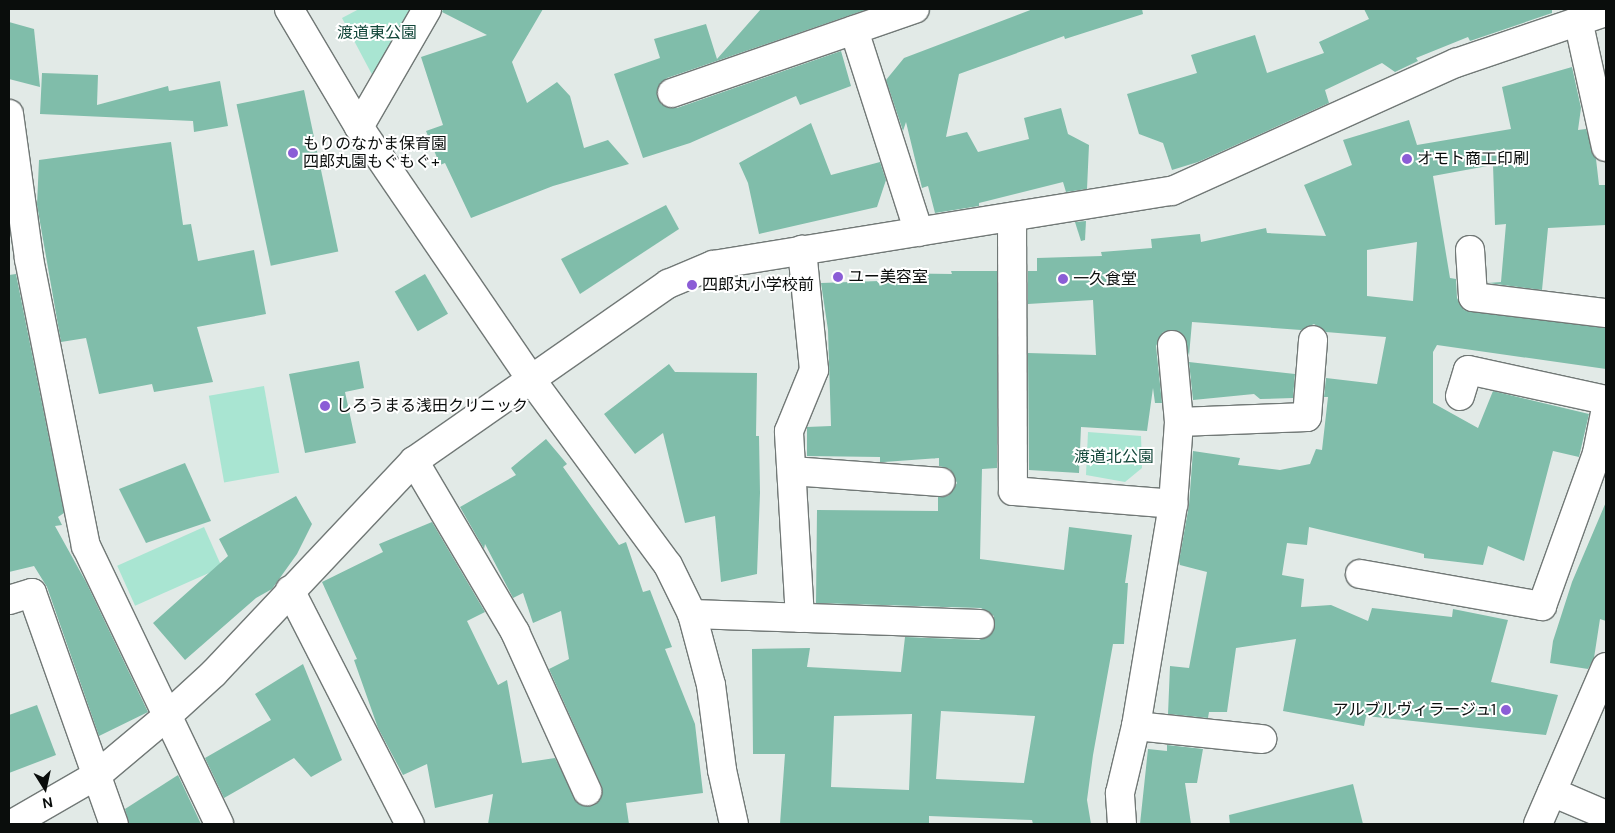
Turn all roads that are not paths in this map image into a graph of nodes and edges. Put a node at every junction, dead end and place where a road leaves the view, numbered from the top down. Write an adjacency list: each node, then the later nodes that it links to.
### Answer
1 (289, 9): 9 (street)
2 (427, 9): 9 (street)
3 (916, 9): 6 (street)
4 (1606, 12): 5 (street)
5 (1578, 20): 10 (street); 11 (street)
6 (854, 30): 7 (street); 12 (street)
7 (672, 93)
8 (9, 114): 34 (street)
9 (359, 127): 18 (street)
10 (1606, 147)
11 (1012, 219): 12 (street); 26 (street)
12 (919, 232): 13 (street)
13 (802, 250): 18 (street); 24 (street)
14 (1470, 250): 15 (street)
15 (1606, 313)
16 (1313, 340): 22 (street)
17 (1172, 345): 22 (street)
18 (530, 378): 23 (street); 30 (street)
19 (1460, 396): 20 (street)
20 (1606, 400)
21 (1606, 408): 27 (street)
22 (1179, 422): 26 (street)
23 (414, 461): 28 (street); 38 (street)
24 (792, 471): 25 (street); 31 (street)
25 (941, 482)
26 (1174, 504): 35 (street)
27 (1360, 574)
28 (290, 590): 34 (street); 44 (street)
29 (9, 600): 37 (street)
30 (692, 614): 31 (street); 45 (street)
31 (800, 618): 32 (street)
32 (980, 624)
33 (1606, 667): 39 (street)
34 (166, 717): 37 (street); 43 (street)
35 (1136, 726): 36 (street); 46 (street)
36 (1262, 739)
37 (97, 775): 41 (street); 42 (street)
38 (587, 791)
39 (1552, 792): 40 (street); 47 (street)
40 (1606, 815)
41 (12, 824)
42 (114, 824)
43 (219, 824)
44 (410, 824)
45 (734, 824)
46 (1122, 824)
47 (1538, 824)

